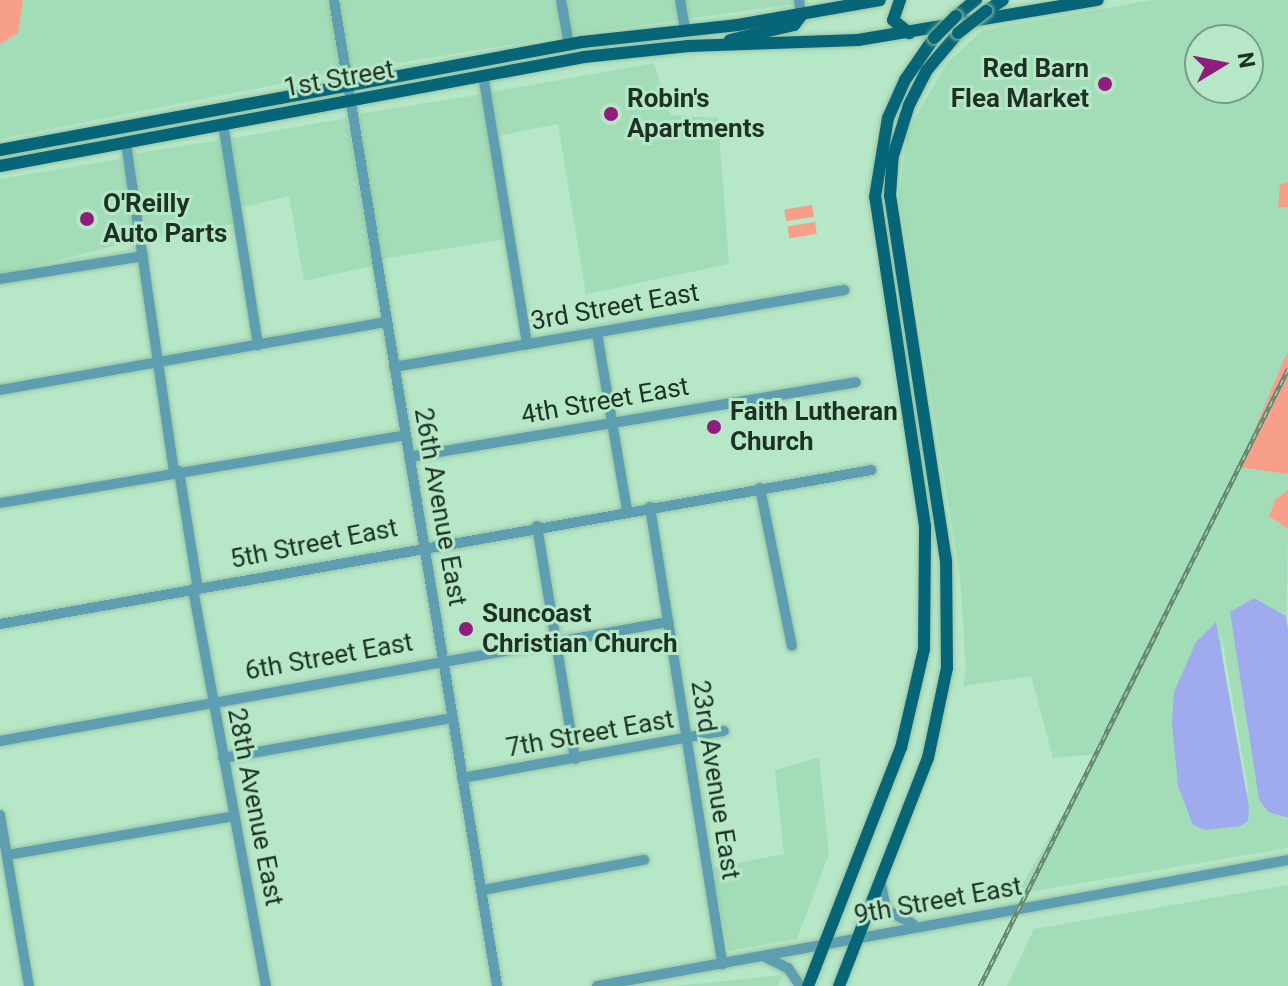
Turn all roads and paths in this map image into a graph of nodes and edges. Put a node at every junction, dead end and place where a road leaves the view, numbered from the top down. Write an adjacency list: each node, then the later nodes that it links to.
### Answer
1 (334, 0): 17 (street, 26th Avenue East)
2 (561, 0): 13 (street)
3 (680, 0): 11 (street)
4 (799, 0): 10 (street)
5 (880, 0): 10 (main road)
6 (900, 0): 12 (main road)
7 (976, 0): 70 (main road, bridge)
8 (1003, 0): 66 (main road, bridge)
9 (1098, 0): 12 (main road)
10 (801, 16): 11 (main road); 14 (main road)
11 (685, 29): 13 (main road, 1st Street); 14 (main road); 15 (main road)
12 (909, 33): 14 (main road)
13 (569, 45): 17 (main road, 1st Street)
14 (713, 45): 15 (main road, 1st Street)
15 (538, 64): 16 (main road, 1st Street)
16 (483, 75): 18 (main road, 1st Street); 30 (street)
17 (347, 83): 18 (street, 26th Avenue East); 19 (main road, 1st Street)
18 (350, 99): 20 (main road, 1st Street); 28 (street, 26th Avenue East)
19 (219, 110): 21 (main road, 1st Street); 22 (main road)
20 (223, 124): 22 (main road, 1st Street); 31 (street)
21 (111, 130): 23 (main road, 1st Street); 24 (main road)
22 (126, 143): 24 (main road, 1st Street); 25 (street, 28th Avenue East)
23 (0, 150)
24 (3, 165)
25 (143, 256): 26 (street); 32 (street, 28th Avenue East)
26 (0, 279)
27 (844, 290): 29 (street, 3rd Street East)
28 (387, 322): 31 (street); 33 (street, 26th Avenue East)
29 (597, 333): 30 (street, 3rd Street East); 36 (street)
30 (527, 344): 33 (street, 3rd Street East)
31 (258, 345): 32 (street)
32 (159, 362): 35 (street); 40 (street, 28th Avenue East)
33 (394, 367): 37 (street, 26th Avenue East)
34 (856, 382): 36 (street, 4th Street East)
35 (0, 390)
36 (612, 421): 38 (street, 4th Street East); 44 (street)
37 (405, 435): 38 (street, 26th Avenue East); 40 (street)
38 (409, 457): 46 (street, 26th Avenue East)
39 (872, 470): 41 (street, 5th Street East)
40 (176, 471): 42 (street); 47 (street, 28th Avenue East)
41 (760, 488): 43 (street, 5th Street East); 51 (street)
42 (0, 503)
43 (650, 507): 44 (street, 5th Street East); 48 (street, 23rd Avenue East)
44 (627, 511): 45 (street, 5th Street East)
45 (537, 526): 46 (street, 5th Street East); 50 (street)
46 (425, 546): 47 (street, 5th Street East); 52 (street, 26th Avenue East)
47 (195, 589): 49 (street, 5th Street East); 53 (street, 28th Avenue East)
48 (668, 622): 50 (street, 6th Street East); 56 (street, 23rd Avenue East)
49 (0, 624)
50 (556, 641): 52 (street, 6th Street East); 59 (street)
51 (792, 646)
52 (443, 659): 53 (street, 6th Street East); 54 (street, 26th Avenue East)
53 (213, 701): 57 (street, 6th Street East); 58 (street, 28th Avenue East)
54 (452, 718): 58 (street); 60 (street, 26th Avenue East)
55 (724, 731): 56 (street, 7th Street East)
56 (685, 739): 59 (street, 7th Street East); 72 (street, 23rd Avenue East)
57 (0, 741)
58 (223, 758): 62 (street, 28th Avenue East)
59 (575, 759): 60 (street, 7th Street East)
60 (462, 778): 67 (street, 26th Avenue East)
61 (0, 815): 63 (street)
62 (234, 816): 63 (street); 74 (street, 28th Avenue East)
63 (7, 855): 73 (street)
64 (644, 860): 67 (street)
65 (1288, 860): 68 (street, 9th Street East)
66 (881, 884): 68 (street); 69 (main road)
67 (483, 890): 75 (street, 26th Avenue East)
68 (927, 924): 69 (street, 9th Street East)
69 (858, 938): 70 (street, 9th Street East); 79 (main road)
70 (823, 943): 71 (street, 9th Street East); 78 (main road)
71 (765, 957): 72 (street, 9th Street East); 77 (street)
72 (722, 964): 76 (street, 9th Street East)
73 (29, 986)
74 (266, 986)
75 (497, 986)
76 (597, 986)
77 (800, 986)
78 (808, 986)
79 (839, 986)

